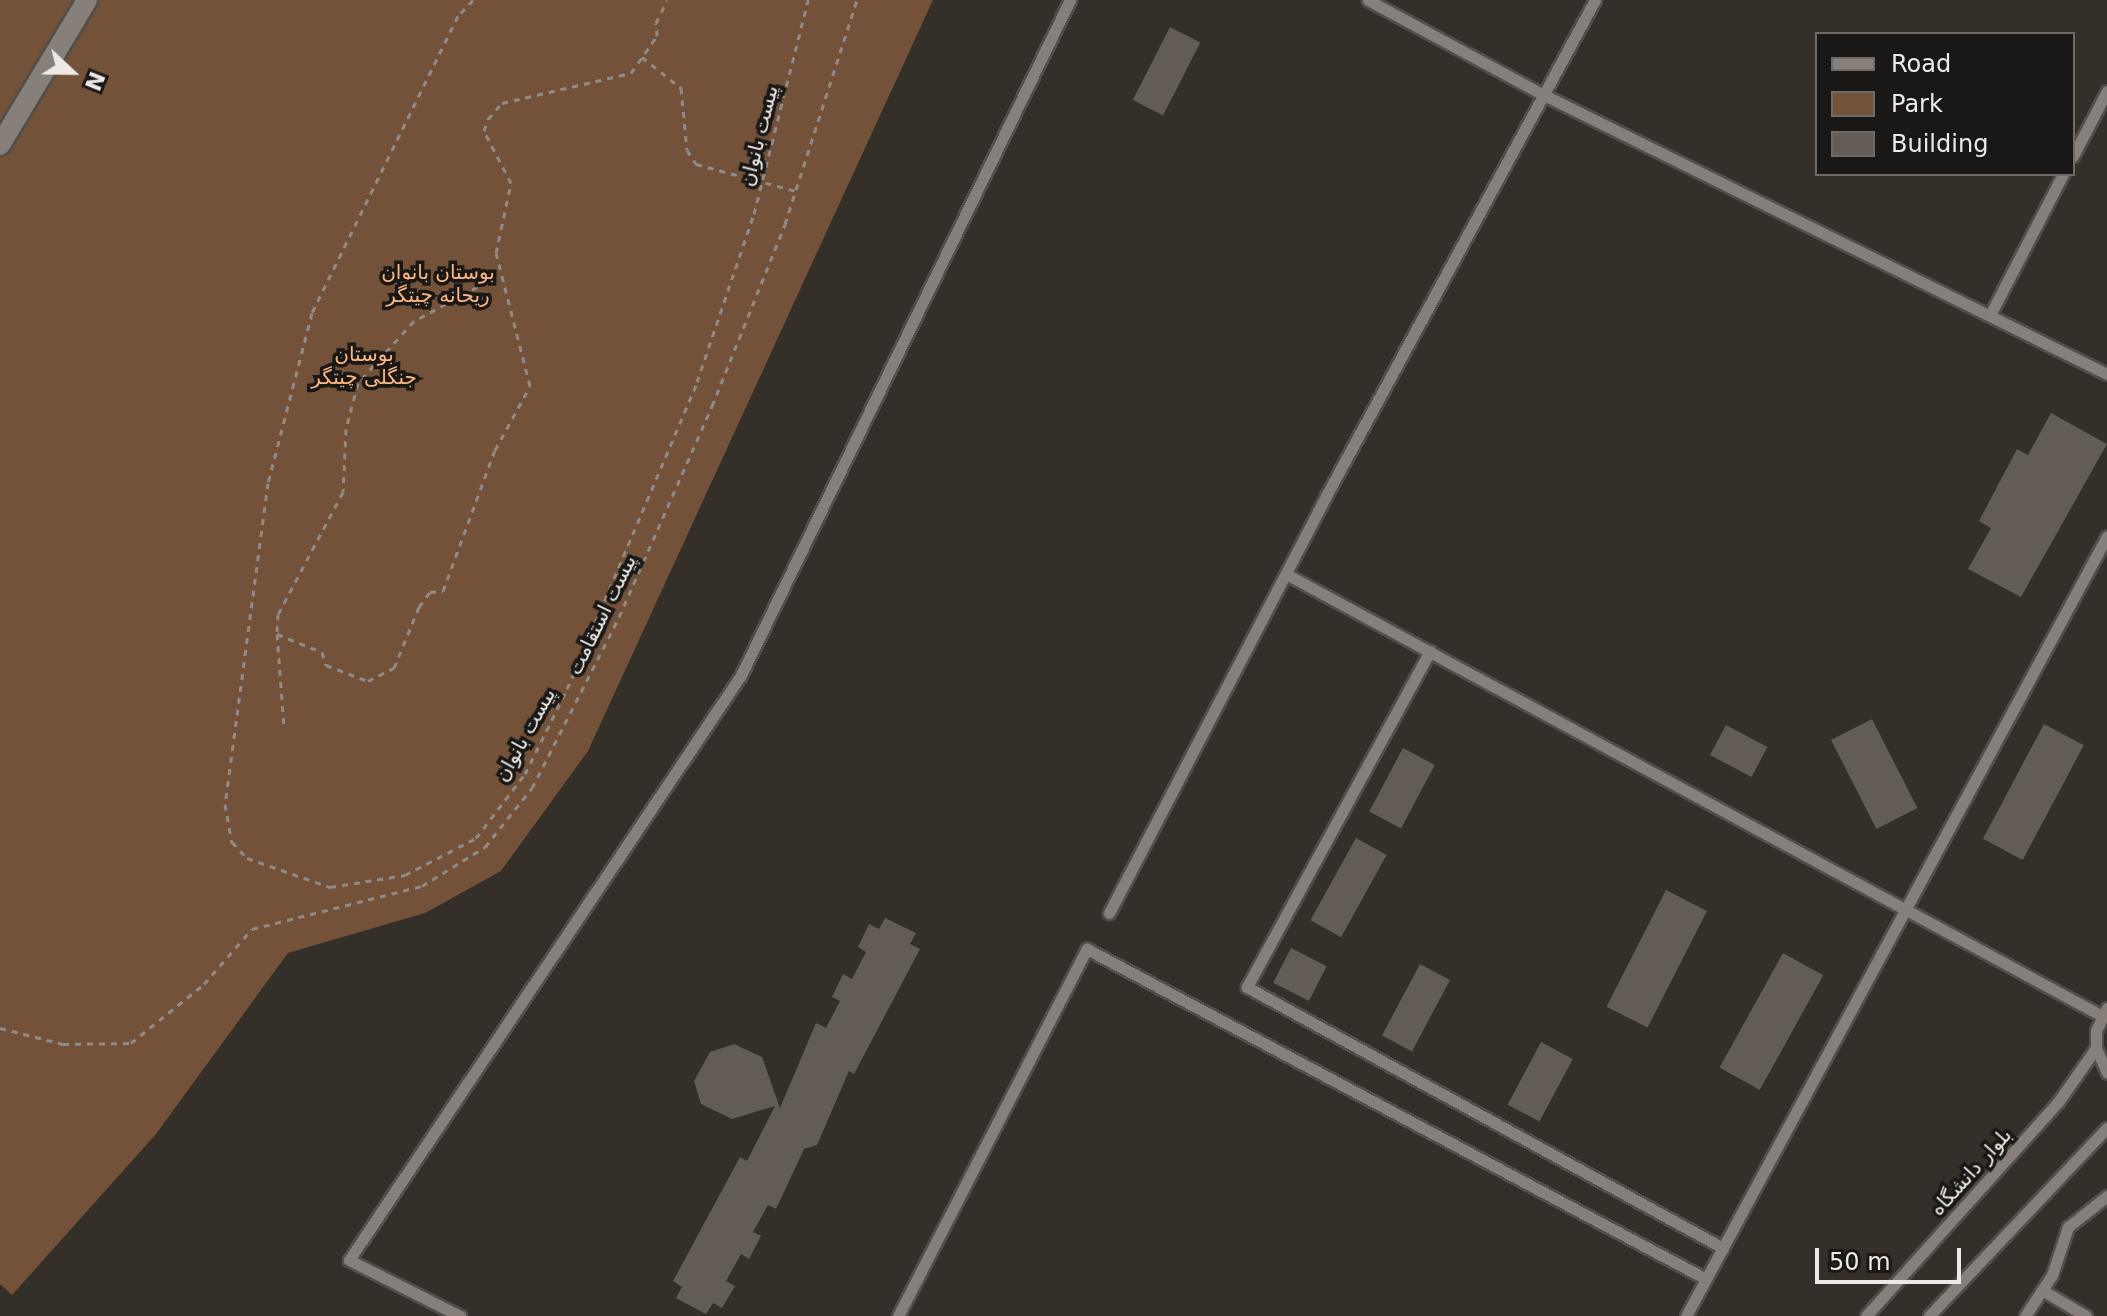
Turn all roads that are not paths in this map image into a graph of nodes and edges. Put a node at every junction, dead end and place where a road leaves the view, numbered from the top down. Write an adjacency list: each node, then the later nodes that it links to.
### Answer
1 (87, 0): 7 (street)
2 (1070, 0): 25 (lane)
3 (1368, 0): 6 (lane)
4 (1595, 0): 6 (lane)
5 (2107, 91): 8 (lane)
6 (1544, 95): 10 (lane); 13 (lane)
7 (0, 145)
8 (2075, 152)
9 (2062, 176): 10 (lane)
10 (1990, 315): 11 (lane)
11 (2107, 374)
12 (2107, 536): 15 (lane)
13 (1286, 574): 14 (lane); 16 (lane)
14 (1430, 651): 15 (lane); 22 (lane)
15 (1909, 910): 17 (lane); 22 (lane)
16 (1109, 913)
17 (2104, 1012): 18 (lane)
18 (2096, 1048): 19 (lane); 28 (lane, بلوار دانشگاه)
19 (2107, 1073)
20 (2107, 1128): 29 (lane)
21 (2107, 1196): 24 (lane)
22 (1723, 1248): 23 (lane)
23 (1706, 1279): 26 (lane); 27 (lane)
24 (2042, 1290): 30 (lane); 31 (lane)
25 (460, 1316)
26 (898, 1316)
27 (1686, 1316)
28 (1866, 1316)
29 (1929, 1316)
30 (2025, 1316)
31 (2086, 1316)

